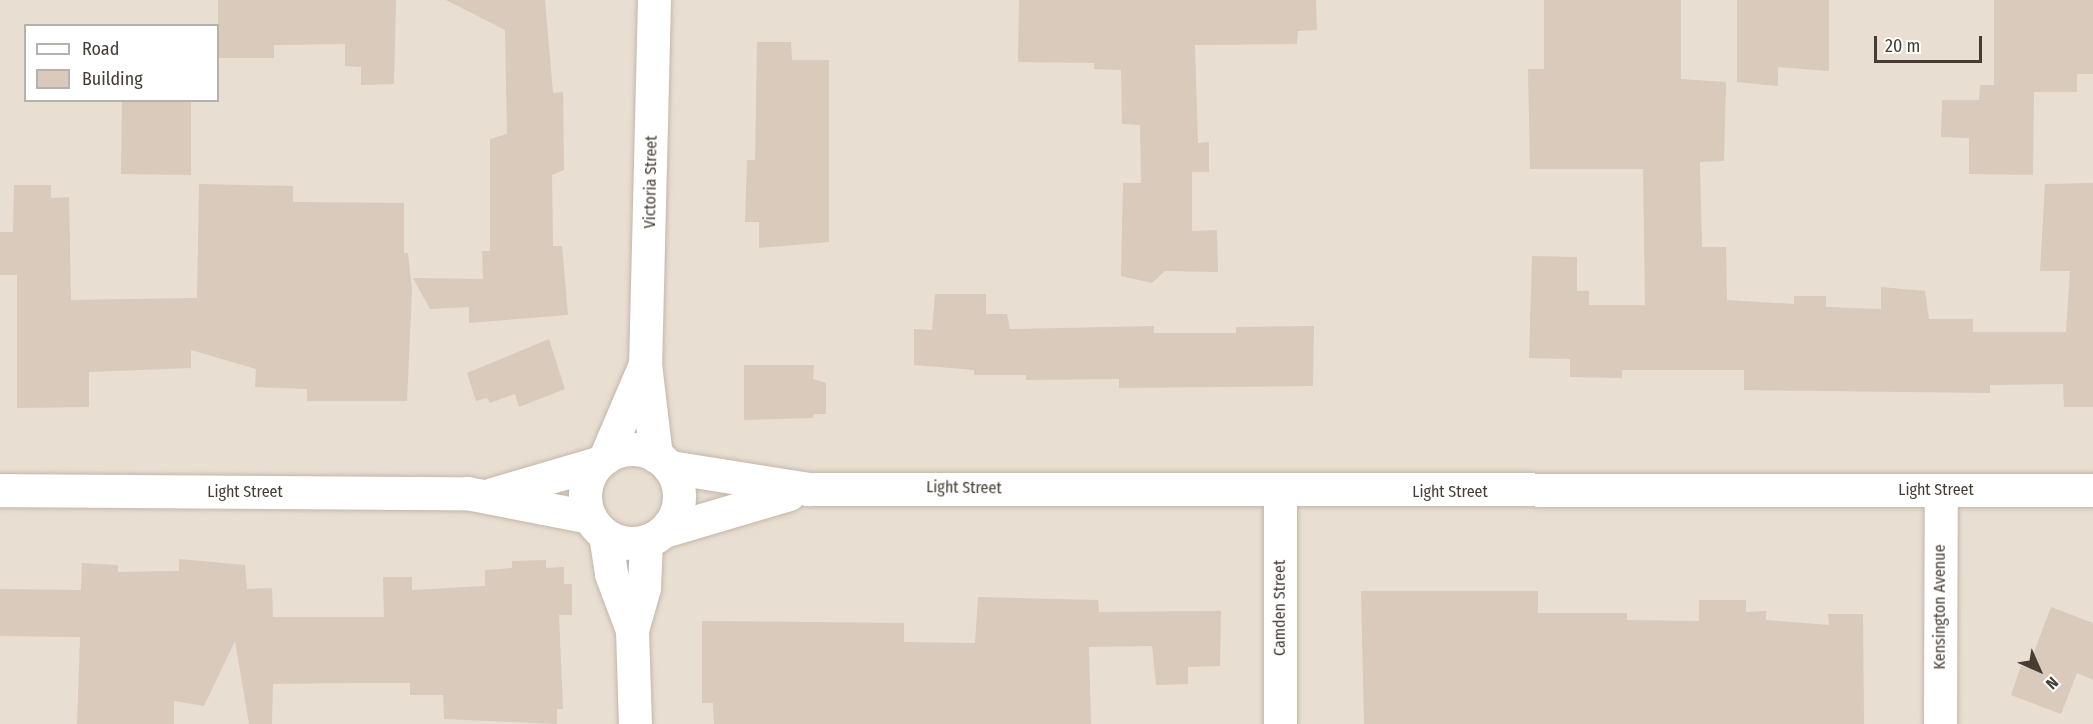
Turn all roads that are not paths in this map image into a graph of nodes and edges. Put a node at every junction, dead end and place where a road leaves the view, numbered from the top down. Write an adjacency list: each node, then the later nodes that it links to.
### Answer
1 (654, 0): 2 (street, Victoria Street)
2 (645, 364): 3 (street, Victoria Street); 4 (street, Victoria Street)
3 (601, 460): 4 (street); 10 (street, Light Street); 11 (street)
4 (663, 462): 5 (street, Light Street); 12 (street)
5 (808, 489): 9 (street, Light Street); 12 (street, Light Street)
6 (0, 490): 10 (street, Light Street)
7 (1941, 490): 8 (street, Light Street); 9 (street, Light Street); 16 (street, Kensington Avenue)
8 (2093, 490)
9 (1280, 493): 15 (street, Camden Street)
10 (490, 495): 11 (street, Light Street)
11 (597, 526): 12 (street); 13 (street)
12 (655, 536): 13 (street)
13 (632, 630): 14 (street)
14 (634, 724)
15 (1280, 724)
16 (1940, 724)

